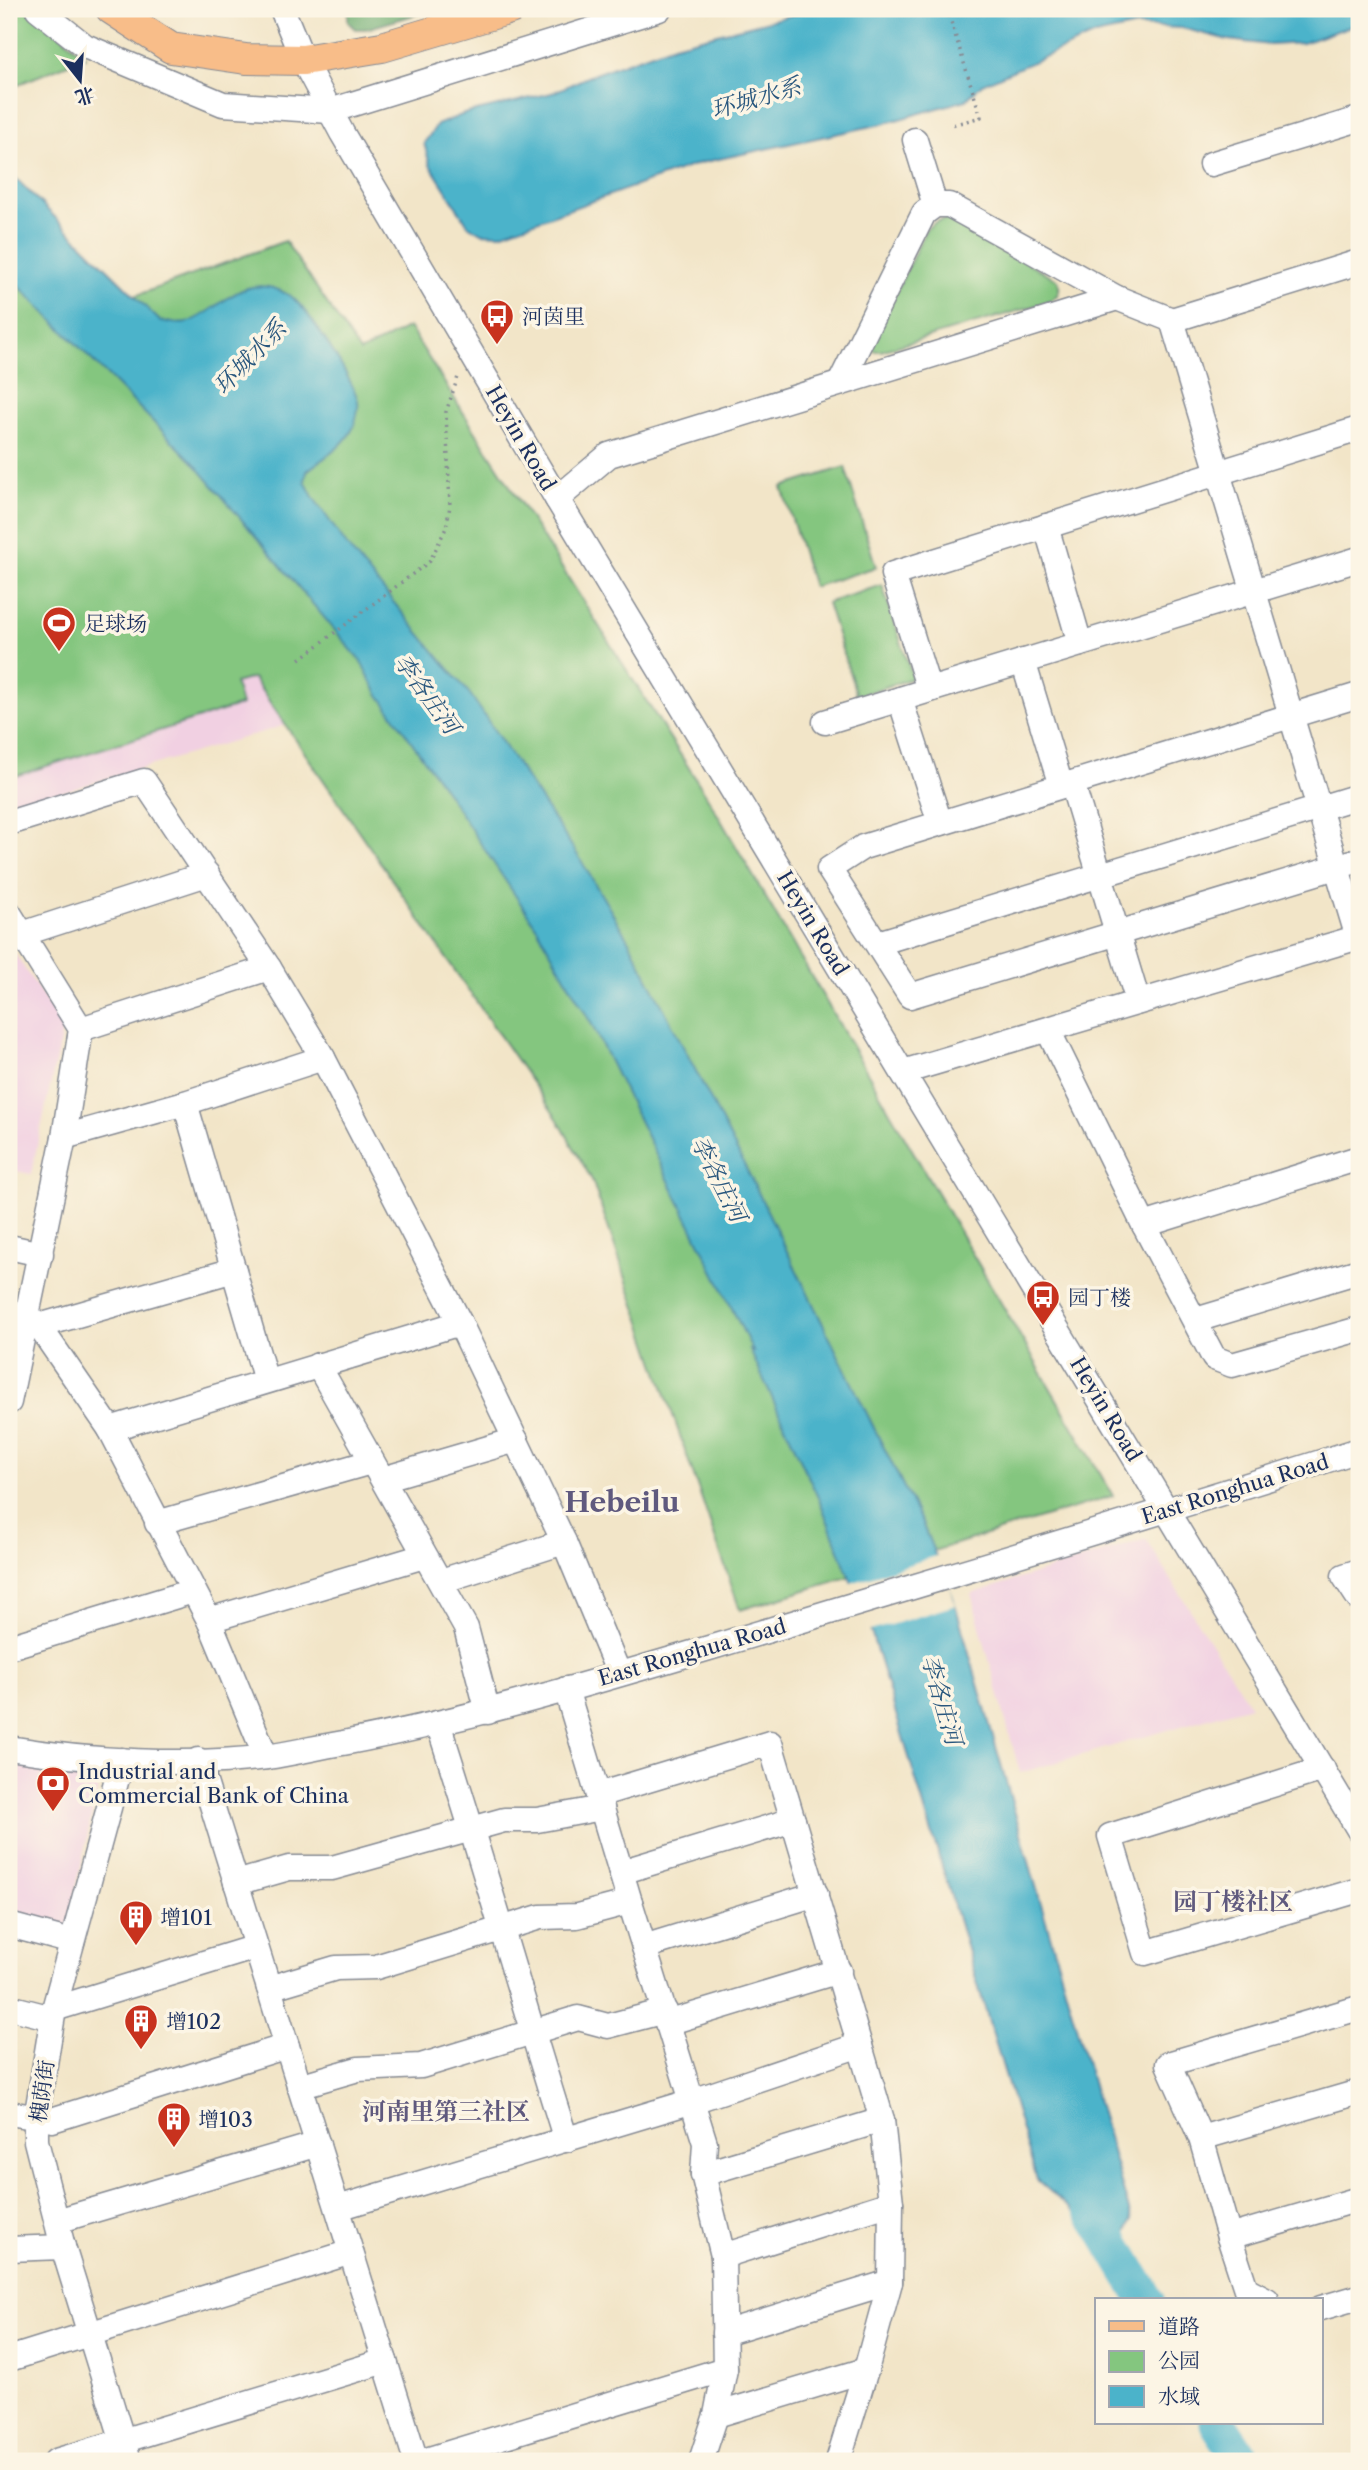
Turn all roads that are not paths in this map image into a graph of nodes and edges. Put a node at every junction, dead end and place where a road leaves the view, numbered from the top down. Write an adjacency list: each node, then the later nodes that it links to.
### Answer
1 (38, 9): 7 (street)
2 (111, 9): 6 (main road)
3 (282, 9): 6 (street, Heyin Road)
4 (510, 9): 6 (main road)
5 (659, 9): 7 (street)
6 (303, 60): 7 (street, Heyin Road)
7 (330, 111): 18 (street, Heyin Road)
8 (1359, 119): 10 (street)
9 (915, 140): 11 (street)
10 (1212, 164)
11 (935, 205): 13 (street); 15 (street)
12 (1359, 262): 14 (street)
13 (1117, 298): 14 (street); 15 (street)
14 (1172, 320): 17 (street)
15 (840, 383): 18 (street)
16 (1359, 429): 17 (street)
17 (1218, 473): 19 (street); 21 (street)
18 (557, 499): 47 (street, Heyin Road)
19 (1046, 526): 22 (street); 24 (street)
20 (1359, 559): 21 (street)
21 (1254, 591): 22 (street); 27 (street)
22 (1080, 644): 23 (street)
23 (1023, 661): 24 (street); 29 (street)
24 (929, 690): 26 (street)
25 (1359, 695): 27 (street)
26 (900, 699): 28 (street); 33 (street)
27 (1291, 716): 29 (street); 31 (street)
28 (825, 722)
29 (1067, 784): 33 (street); 36 (street)
30 (1359, 796): 31 (street)
31 (1319, 808): 34 (street); 36 (street)
32 (9, 823): 35 (street)
33 (940, 823): 41 (street)
34 (1348, 863): 38 (street); 40 (street)
35 (207, 874): 39 (street); 42 (street)
36 (1100, 875): 38 (street); 41 (street)
37 (9, 913): 39 (street)
38 (1117, 933): 41 (street); 43 (street)
39 (22, 934): 44 (street)
40 (1359, 938): 43 (street)
41 (878, 943)
42 (269, 968): 44 (street); 46 (street)
43 (1138, 1002): 45 (street)
44 (81, 1029): 49 (street)
45 (1048, 1030): 47 (street); 51 (street)
46 (323, 1058): 48 (street); 58 (street)
47 (903, 1072): 68 (street, Heyin Road)
48 (185, 1103): 49 (street); 54 (street)
49 (64, 1136): 53 (street)
50 (1359, 1158): 51 (street)
51 (1144, 1225): 56 (street)
52 (9, 1247): 53 (street)
53 (41, 1254): 57 (street)
54 (234, 1270): 57 (street); 62 (street)
55 (1359, 1271): 56 (street)
56 (1196, 1320): 59 (street)
57 (33, 1321): 60 (street); 64 (street)
58 (460, 1323): 61 (street); 65 (street)
59 (1359, 1329)
60 (13, 1359): 63 (street)
61 (318, 1365): 62 (street); 67 (street)
62 (266, 1381): 64 (street)
63 (9, 1402)
64 (110, 1429): 69 (street)
65 (516, 1440): 67 (street); 70 (street)
66 (1359, 1450): 68 (street, East Ronghua Road)
67 (377, 1471): 69 (street); 71 (street)
68 (1168, 1511): 78 (street, East Ronghua Road); 86 (street, Heyin Road)
69 (157, 1523): 74 (street)
70 (564, 1542): 73 (street); 78 (street)
71 (424, 1556): 73 (street); 76 (street)
72 (1359, 1571): 75 (street)
73 (441, 1581): 80 (street)
74 (193, 1591): 76 (street); 77 (street)
75 (1359, 1599)
76 (209, 1620): 83 (street)
77 (9, 1647)
78 (620, 1674): 79 (street, East Ronghua Road)
79 (566, 1689): 80 (street, East Ronghua Road); 87 (street)
80 (488, 1712): 81 (street, East Ronghua Road)
81 (438, 1723): 83 (street, East Ronghua Road); 89 (street)
82 (9, 1748): 84 (street, East Ronghua Road)
83 (266, 1757): 85 (street, East Ronghua Road)
84 (122, 1760): 85 (street, East Ronghua Road); 98 (street, 槐荫街)
85 (198, 1760): 92 (street)
86 (1323, 1769): 90 (street, Heyin Road); 93 (street)
87 (600, 1802): 88 (street); 89 (street); 91 (street)
88 (793, 1820): 91 (street); 94 (street)
89 (472, 1827): 92 (street); 97 (street)
90 (1359, 1830)
91 (621, 1872): 95 (street)
92 (236, 1882): 99 (street)
93 (1359, 1889)
94 (816, 1894): 100 (street); 101 (street)
95 (630, 1902): 97 (street); 100 (street)
96 (9, 1926): 98 (street)
97 (502, 1928): 102 (street); 107 (street)
98 (72, 1942): 105 (street, 槐荫街)
99 (256, 1947): 102 (street); 105 (street)
100 (644, 1947): 106 (street)
101 (839, 1971): 106 (street); 108 (street)
102 (269, 1988): 109 (street)
103 (9, 2007): 105 (street)
104 (1359, 2008): 116 (street)
105 (53, 2013): 114 (street, 槐荫街)
106 (666, 2017): 107 (street); 112 (street)
107 (532, 2031): 110 (street); 117 (street)
108 (860, 2045): 112 (street); 115 (street)
109 (287, 2046): 110 (street); 114 (street)
110 (299, 2087): 118 (street)
111 (1359, 2092): 116 (street)
112 (693, 2101): 117 (street); 119 (street)
113 (9, 2113): 114 (street)
114 (36, 2119): 123 (street, 槐荫街)
115 (882, 2120): 119 (street); 121 (street)
116 (1201, 2138): 124 (street)
117 (566, 2140): 122 (street)
118 (318, 2144): 122 (street); 123 (street)
119 (703, 2174): 128 (street)
120 (1359, 2199): 124 (street)
121 (891, 2203): 128 (street); 129 (street)
122 (338, 2208): 127 (street)
123 (57, 2221): 125 (street, 槐荫街)
124 (1228, 2237): 131 (street)
125 (64, 2247): 126 (street); 133 (street, 槐荫街)
126 (9, 2249)
127 (351, 2252): 133 (street); 136 (street)
128 (723, 2256): 134 (street)
129 (890, 2282): 134 (street); 138 (street)
130 (1359, 2297): 132 (street)
131 (1263, 2298)
132 (1322, 2308)
133 (90, 2333): 135 (street); 140 (street, 槐荫街)
134 (724, 2333): 137 (street)
135 (9, 2359)
136 (385, 2361): 140 (street); 142 (street)
137 (725, 2369): 139 (street); 143 (street)
138 (866, 2370): 139 (street); 145 (street)
139 (716, 2415): 144 (street)
140 (126, 2451): 141 (street)
141 (56, 2461)
142 (416, 2461)
143 (423, 2461)
144 (701, 2461)
145 (838, 2461)

